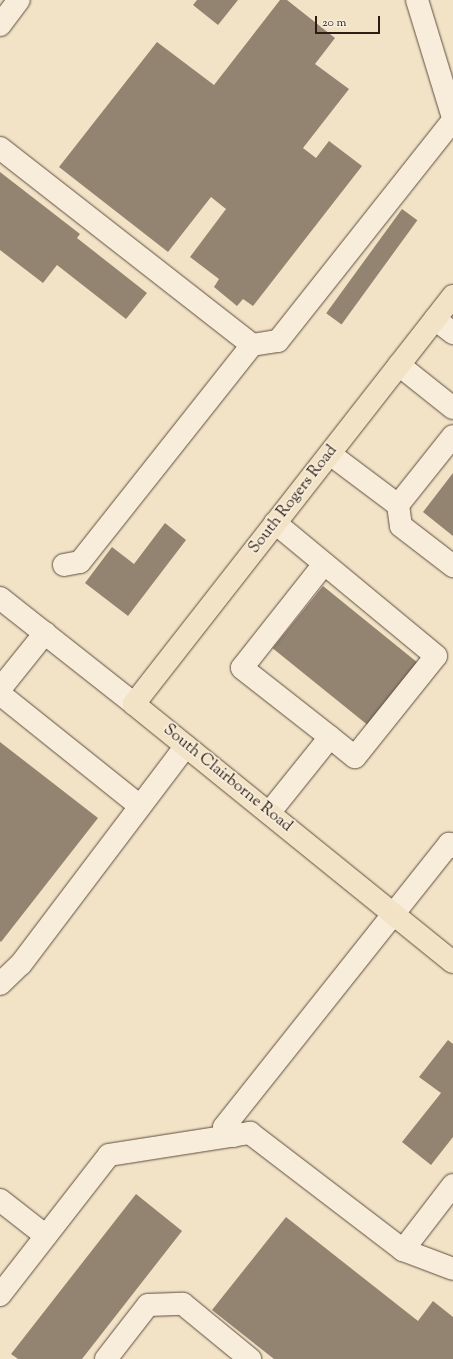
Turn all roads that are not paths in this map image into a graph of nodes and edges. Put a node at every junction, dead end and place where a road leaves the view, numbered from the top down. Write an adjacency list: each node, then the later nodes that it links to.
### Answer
1 (19, 0): 3 (street)
2 (417, 0): 4 (street)
3 (0, 25)
4 (453, 119): 9 (street)
5 (0, 148): 9 (street)
6 (453, 296): 7 (main road, South Rogers Road)
7 (435, 319): 8 (street); 10 (main road, South Rogers Road)
8 (453, 333)
9 (252, 344): 17 (street)
10 (399, 365): 11 (street); 13 (main road, South Rogers Road)
11 (453, 408)
12 (453, 436): 14 (street)
13 (330, 454): 14 (street); 15 (main road, South Rogers Road)
14 (398, 505): 18 (street)
15 (276, 523): 16 (street); 23 (main road, South Rogers Road)
16 (324, 564): 24 (street); 24 (street)
17 (64, 565)
18 (453, 566)
19 (0, 598): 20 (street, South Clairborne Road)
20 (44, 633): 21 (street); 23 (street, South Clairborne Road)
21 (0, 689)
22 (0, 694): 26 (street)
23 (134, 704): 25 (main road, South Clairborne Road)
24 (330, 737): 27 (street)
25 (186, 746): 26 (street); 27 (main road, South Clairborne Road)
26 (140, 806): 31 (street)
27 (269, 813): 29 (main road, South Clairborne Road)
28 (453, 848): 29 (street)
29 (394, 914): 30 (main road, South Clairborne Road); 32 (street)
30 (453, 962)
31 (0, 984)
32 (234, 1136): 35 (street); 36 (street)
33 (453, 1185): 36 (street)
34 (0, 1200): 35 (street)
35 (46, 1236): 38 (street)
36 (403, 1250): 37 (street)
37 (453, 1269)
38 (0, 1294)
39 (106, 1359): 40 (street)
40 (250, 1359)

